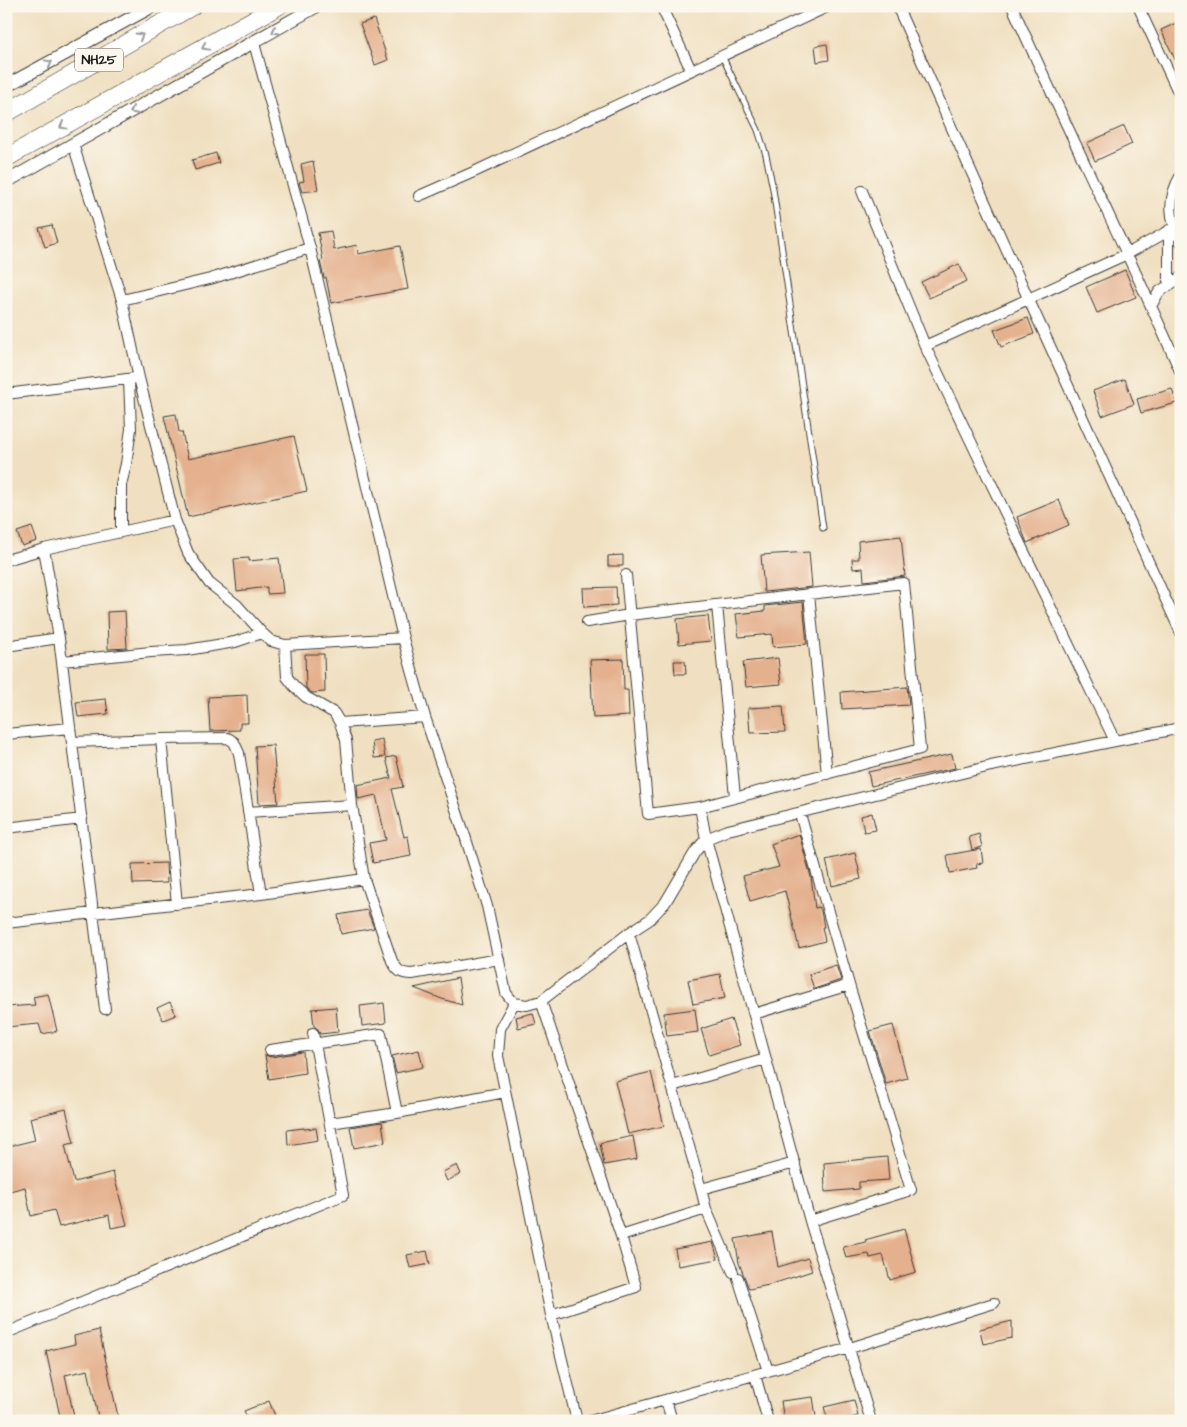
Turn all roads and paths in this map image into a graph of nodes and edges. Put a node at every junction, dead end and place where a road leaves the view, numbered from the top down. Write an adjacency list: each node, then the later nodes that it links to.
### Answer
1 (152, 6): 13 (street, one-way to 1)
2 (192, 6): 15 (highway, NH25, one-way to 2)
3 (278, 6): 17 (highway, one-way to 17)
4 (317, 6): 10 (street, one-way to 10)
5 (661, 6): 12 (street)
6 (829, 6): 11 (street)
7 (898, 6): 28 (street)
8 (1012, 6): 25 (street)
9 (1138, 6): 14 (street)
10 (254, 43): 16 (street, one-way to 16); 24 (street)
11 (722, 56): 12 (street); 36 (lane)
12 (691, 70): 21 (street)
13 (6, 86)
14 (1181, 98)
15 (6, 113)
16 (73, 144): 19 (street); 29 (street)
17 (6, 158)
18 (1181, 175): 22 (street)
19 (6, 182)
20 (862, 191): 31 (street)
21 (419, 196)
22 (1171, 229): 23 (street); 25 (street); 27 (street)
23 (1181, 242)
24 (310, 248): 29 (street); 48 (street)
25 (1127, 254): 28 (street); 30 (street)
26 (1181, 277): 27 (street)
27 (1169, 284): 30 (street)
28 (1028, 298): 31 (street); 46 (street)
29 (122, 300): 33 (street)
30 (1152, 306): 32 (street)
31 (925, 346): 58 (street)
32 (1181, 373)
33 (134, 379): 34 (street); 35 (street); 37 (street)
34 (6, 394)
35 (175, 520): 37 (street); 45 (street)
36 (823, 528)
37 (121, 532): 38 (street)
38 (44, 549): 39 (street); 47 (street)
39 (6, 560)
40 (626, 575): 43 (street)
41 (809, 594): 42 (street); 60 (street); 60 (street)
42 (717, 605): 43 (street); 61 (street)
43 (630, 615): 44 (street); 63 (street)
44 (587, 622)
45 (262, 633): 49 (street); 51 (street)
46 (1181, 633)
47 (59, 638): 50 (street); 51 (street)
48 (403, 638): 49 (street); 52 (street)
49 (284, 645): 53 (street)
50 (6, 646)
51 (62, 661): 54 (street)
52 (425, 717): 53 (street); 75 (street)
53 (340, 723): 62 (street)
54 (70, 728): 56 (street); 59 (street)
55 (1181, 728): 58 (street)
56 (6, 734)
57 (160, 738): 59 (street); 64 (street); 71 (street)
58 (1115, 741): 65 (street)
59 (72, 742): 66 (street)
60 (827, 774): 61 (street)
61 (736, 797): 63 (street)
62 (352, 804): 64 (street); 69 (street)
63 (700, 807): 68 (street)
64 (248, 812): 70 (street)
65 (800, 814): 68 (street); 76 (street)
66 (82, 819): 67 (street); 72 (street)
67 (6, 828)
68 (706, 839): 74 (street); 80 (street)
69 (364, 879): 70 (street); 75 (street)
70 (261, 894): 71 (street)
71 (177, 904): 72 (street)
72 (93, 913): 73 (street); 79 (street)
73 (6, 923)
74 (629, 933): 77 (street); 85 (street)
75 (499, 959): 78 (street)
76 (849, 984): 80 (street); 92 (street)
77 (541, 1001): 78 (street); 93 (street)
78 (514, 1004): 86 (street)
79 (105, 1009)
80 (754, 1014): 84 (street)
81 (313, 1032): 82 (street)
82 (315, 1044): 83 (street); 87 (street); 88 (street)
83 (270, 1050)
84 (766, 1060): 85 (street); 89 (street)
85 (672, 1086): 90 (street)
86 (505, 1092): 87 (street); 95 (street)
87 (397, 1113): 88 (street)
88 (330, 1123): 96 (street)
89 (794, 1163): 90 (street); 92 (street)
90 (701, 1189): 91 (street)
91 (706, 1209): 93 (street); 98 (street)
92 (810, 1221): 97 (street)
93 (621, 1236): 95 (street)
94 (994, 1303): 97 (street)
95 (551, 1315): 101 (street)
96 (6, 1333)
97 (850, 1348): 98 (street); 105 (street)
98 (768, 1371): 99 (street)
99 (755, 1375): 100 (street); 104 (street)
100 (666, 1400): 102 (street); 103 (street)
101 (578, 1421)
102 (590, 1421)
103 (672, 1421)
104 (768, 1421)
105 (871, 1421)

